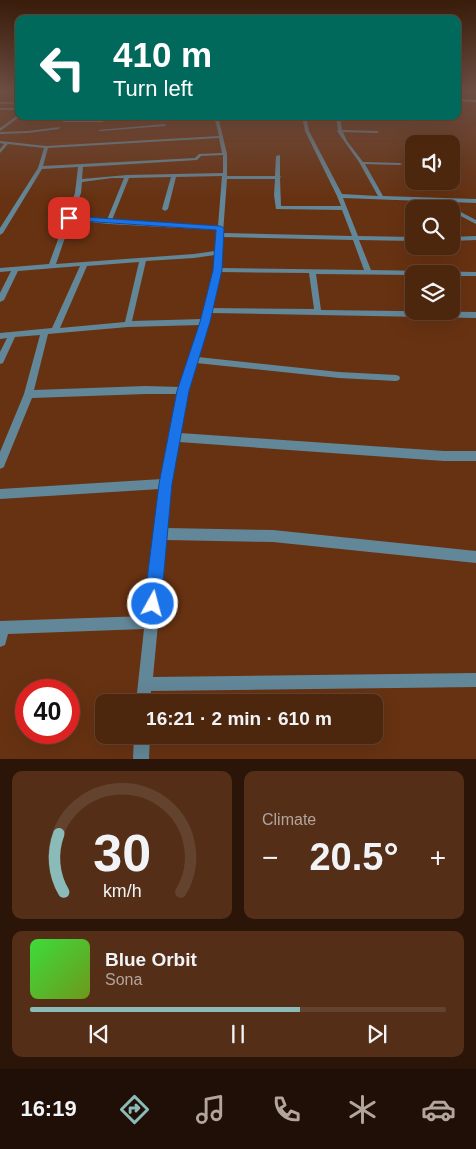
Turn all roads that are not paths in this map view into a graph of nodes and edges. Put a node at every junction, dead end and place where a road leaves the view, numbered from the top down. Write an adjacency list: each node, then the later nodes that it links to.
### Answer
1 (134, 127): 6 (street)
2 (219, 127): 10 (street)
3 (306, 127): 27 (street)
4 (339, 127): 8 (street)
5 (59, 128): 7 (street)
6 (100, 130): 13 (street)
7 (0, 131)
8 (339, 131): 9 (street); 18 (street)
9 (377, 132)
10 (221, 137): 13 (street); 16 (street)
11 (0, 142): 12 (street)
12 (7, 142): 14 (street); 15 (street)
13 (96, 144): 14 (street)
14 (46, 147): 21 (street)
15 (0, 152)
16 (225, 154): 20 (street); 24 (street)
17 (278, 156): 25 (street)
18 (362, 163): 19 (street); 28 (street)
19 (400, 164)
20 (81, 166): 21 (street); 26 (street)
21 (40, 168): 38 (street)
22 (174, 175): 23 (street); 24 (street); 32 (street)
23 (127, 176): 26 (street); 35 (street)
24 (225, 176): 25 (street); 37 (street)
25 (279, 177): 31 (street)
26 (80, 181): 34 (street)
27 (340, 196): 28 (street); 31 (street)
28 (381, 197): 29 (street)
29 (433, 199): 30 (street)
30 (476, 201)
31 (343, 208): 39 (street)
32 (165, 209)
33 (460, 214): 36 (street)
34 (69, 218): 35 (street); 46 (street)
35 (109, 222): 37 (street)
36 (476, 222)
37 (220, 232): 39 (street); 43 (street)
38 (0, 233)
39 (354, 237): 41 (street); 51 (street)
40 (476, 238): 42 (street)
41 (405, 239)
42 (460, 239)
43 (219, 252): 44 (street); 49 (street)
44 (143, 260): 45 (street); 59 (street)
45 (84, 264): 46 (street); 60 (street)
46 (52, 266): 48 (street)
47 (0, 270): 48 (street)
48 (16, 270): 53 (street); 54 (street)
49 (218, 270): 50 (street); 55 (street)
50 (312, 271): 51 (street); 56 (street)
51 (368, 272): 52 (street)
52 (476, 274)
53 (0, 275)
54 (0, 300)
55 (208, 310): 56 (street); 58 (street)
56 (318, 313): 57 (street)
57 (476, 315)
58 (205, 322): 59 (street); 65 (street)
59 (128, 324): 60 (street)
60 (56, 329): 61 (street)
61 (45, 331): 62 (street); 68 (street)
62 (13, 334): 63 (street); 64 (street)
63 (0, 336)
64 (0, 360)
65 (194, 360): 66 (street); 67 (street)
66 (396, 378)
67 (183, 391): 68 (street); 69 (street)
68 (29, 394): 71 (street)
69 (174, 437): 70 (street); 72 (street)
70 (476, 456)
71 (0, 464)
72 (166, 484): 73 (street); 74 (street)
73 (0, 494)
74 (161, 534): 75 (street); 76 (street)
75 (476, 558)
76 (150, 622): 77 (street); 79 (street)
77 (1, 632)
78 (476, 680): 79 (street)
79 (144, 684): 80 (street)
80 (143, 694)
81 (142, 744): 82 (street)
82 (141, 759)

